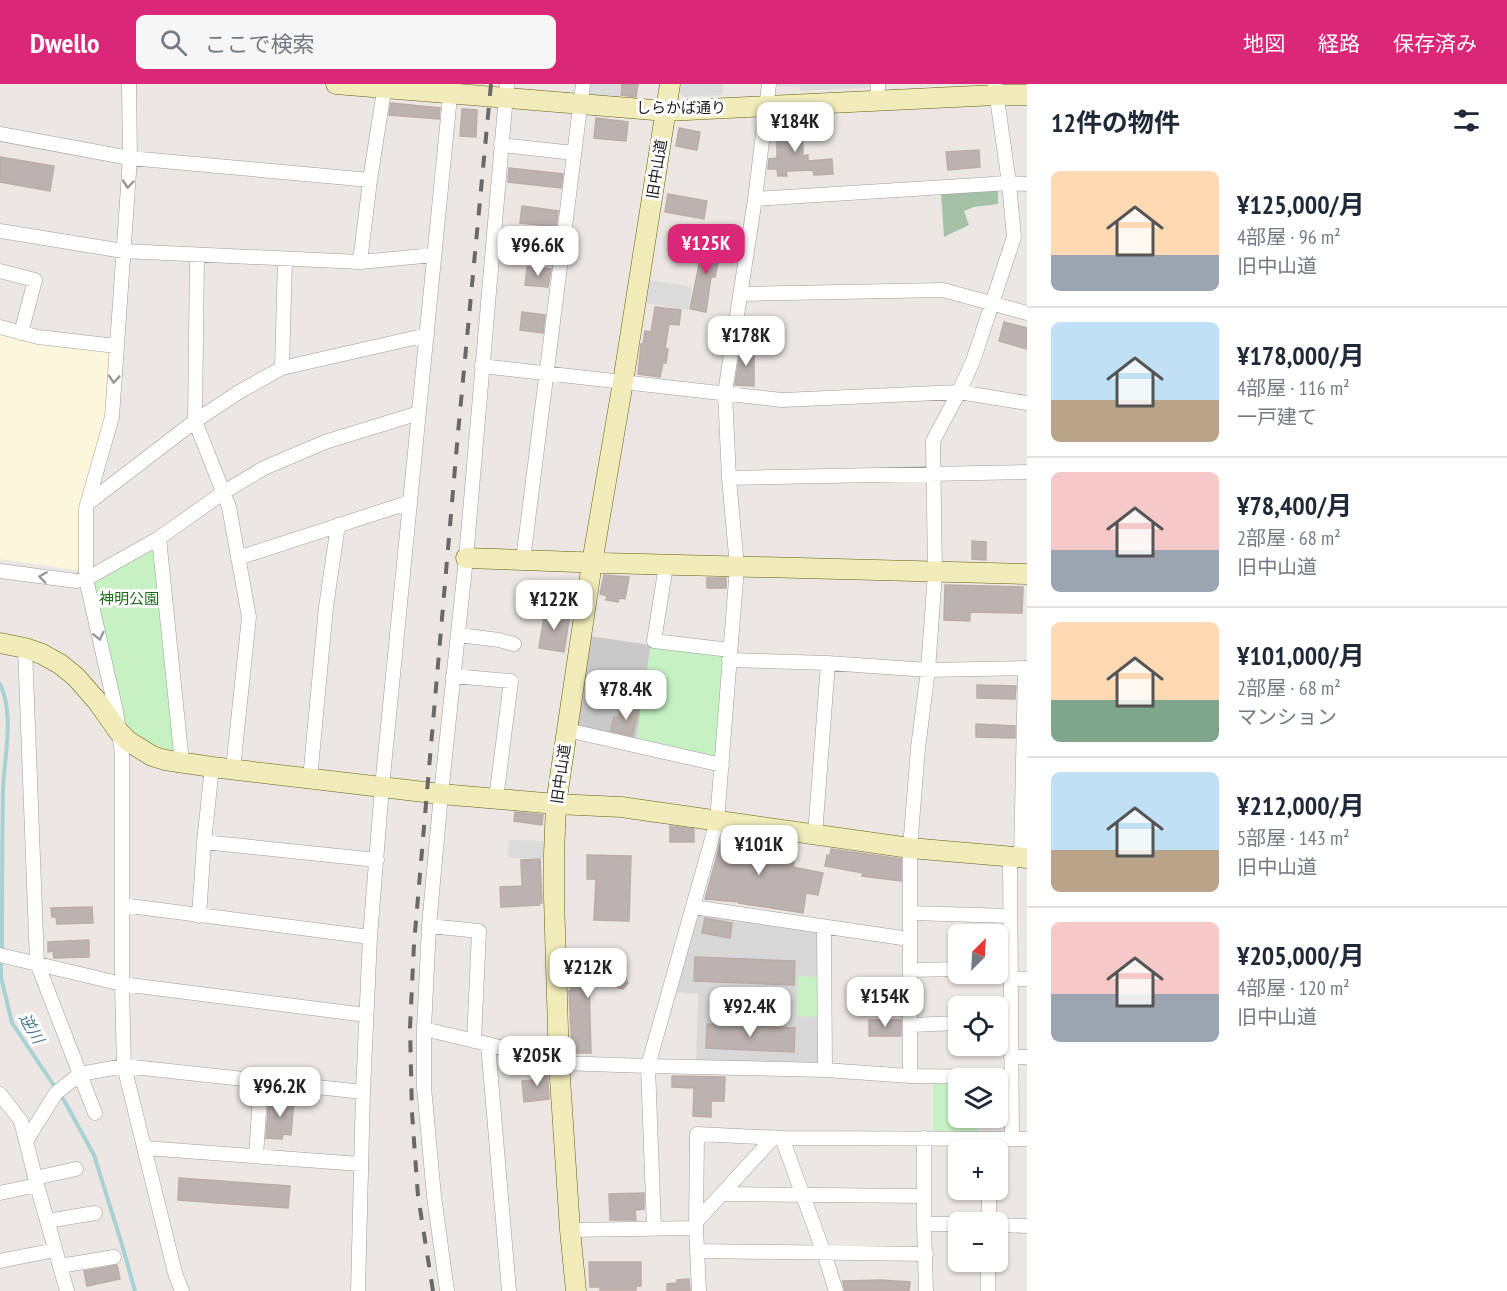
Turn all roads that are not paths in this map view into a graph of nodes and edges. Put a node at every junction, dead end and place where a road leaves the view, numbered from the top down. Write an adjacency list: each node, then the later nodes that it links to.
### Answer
1 (129, 84): 18 (street)
2 (336, 84): 6 (street, しらかば通り)
3 (583, 84): 12 (street)
4 (670, 84): 14 (street, 旧中山道)
5 (770, 84): 13 (street)
6 (384, 86): 7 (street, しらかば通り); 19 (street)
7 (451, 89): 9 (street, しらかば通り); 27 (street)
8 (995, 89): 10 (street, しらかば通り); 11 (street, しらかば通り); 20 (street)
9 (506, 91): 12 (street, しらかば通り); 16 (street)
10 (877, 92): 13 (street, しらかば通り)
11 (1027, 95)
12 (580, 104): 14 (street, しらかば通り); 17 (street)
13 (767, 106): 14 (street, しらかば通り); 22 (street)
14 (666, 111): 41 (street, 旧中山道)
15 (0, 134): 18 (street)
16 (501, 145): 17 (street); 38 (street)
17 (573, 153): 40 (street)
18 (130, 158): 19 (street); 25 (street, one-way to 25)
19 (369, 180): 29 (street)
20 (1009, 183): 21 (street); 22 (street); 24 (street)
21 (1027, 184)
22 (755, 199): 31 (street)
23 (0, 231): 25 (street)
24 (1020, 239): 32 (street)
25 (123, 251): 26 (street); 37 (street)
26 (196, 255): 28 (street); 46 (street)
27 (434, 255): 29 (street); 36 (street)
28 (285, 259): 29 (street); 39 (street)
29 (360, 262)
30 (0, 270): 35 (street)
31 (741, 294): 32 (street); 43 (street)
32 (992, 304): 33 (street); 42 (street)
33 (1027, 313)
34 (0, 327): 35 (street)
35 (21, 333): 37 (street)
36 (427, 335): 39 (street); 45 (street)
37 (116, 346): 52 (street, one-way to 52)
38 (482, 366): 40 (street); 56 (street)
39 (282, 368): 46 (street)
40 (547, 373): 41 (street); 57 (street)
41 (623, 382): 43 (street); 58 (street, 旧中山道)
42 (959, 392): 43 (street); 44 (street); 48 (street)
43 (725, 393): 49 (street)
44 (1027, 403)
45 (419, 413): 50 (street); 51 (street)
46 (195, 422): 50 (street); 52 (street)
47 (1027, 472): 48 (street)
48 (933, 474): 49 (street); 62 (street)
49 (729, 478): 60 (street)
50 (224, 492): 54 (street); 55 (street)
51 (411, 502): 53 (street); 81 (street)
52 (87, 504): 64 (street)
53 (338, 525): 55 (street); 80 (street)
54 (159, 538): 64 (street); 76 (street)
55 (238, 558): 79 (street)
56 (466, 558): 57 (street); 65 (street)
57 (523, 560): 58 (street)
58 (592, 563): 59 (street); 74 (street, 旧中山道)
59 (666, 565): 60 (street); 69 (street)
60 (737, 567): 62 (street); 69 (street)
61 (0, 571): 64 (street, one-way to 61)
62 (935, 573): 63 (street); 72 (street)
63 (1027, 574)
64 (86, 579): 75 (street, one-way to 75)
65 (458, 635): 67 (street); 73 (street)
66 (0, 643): 68 (street)
67 (514, 644)
68 (25, 648): 75 (street); 102 (street)
69 (730, 655): 70 (street); 77 (street)
70 (828, 663): 72 (street); 86 (street)
71 (1026, 668): 72 (street); 89 (street)
72 (928, 670): 88 (street)
73 (453, 676): 82 (street); 83 (street)
74 (567, 730): 77 (street); 84 (street, 旧中山道)
75 (119, 732): 76 (street); 91 (street)
76 (182, 763): 78 (street)
77 (722, 765): 85 (street)
78 (212, 767): 79 (street); 87 (street)
79 (233, 769): 80 (street)
80 (310, 778): 81 (street)
81 (382, 787): 82 (street); 90 (street)
82 (441, 794): 83 (street); 96 (street)
83 (496, 798): 84 (street)
84 (556, 804): 85 (street); 116 (street, 旧中山道)
85 (717, 821): 86 (street); 92 (street)
86 (815, 835): 88 (street)
87 (204, 842): 90 (street); 94 (street)
88 (910, 848): 89 (street); 93 (street)
89 (1019, 857): 95 (street)
90 (377, 860): 98 (street)
91 (122, 905): 94 (street); 107 (street)
92 (693, 907): 97 (street); 118 (street)
93 (911, 913): 95 (street); 99 (street)
94 (200, 916): 98 (street)
95 (1010, 916): 100 (street)
96 (429, 926): 111 (street); 112 (street)
97 (824, 927): 99 (street); 119 (street)
98 (370, 937): 108 (street)
99 (909, 939): 104 (street)
100 (1008, 944)
101 (5, 956): 102 (street)
102 (38, 963): 107 (street); 120 (street)
103 (948, 969): 104 (street)
104 (910, 970): 110 (street)
105 (1008, 973): 106 (street)
106 (1027, 979)
107 (122, 984): 108 (street); 117 (street)
108 (366, 1015): 124 (street)
109 (948, 1023): 110 (street)
110 (911, 1024): 121 (street)
111 (424, 1029): 112 (street); 163 (street)
112 (481, 1042): 116 (street); 164 (street)
113 (1008, 1042): 114 (street)
114 (1011, 1057): 115 (street); 122 (street)
115 (1027, 1057)
116 (559, 1063): 118 (street); 151 (street, 旧中山道)
117 (124, 1066): 120 (street); 123 (street); 134 (street)
118 (648, 1066): 119 (street); 150 (street)
119 (825, 1070): 121 (street)
120 (80, 1074): 126 (street); 132 (street)
121 (910, 1076): 122 (street)
122 (1011, 1077): 129 (street)
123 (261, 1081): 124 (street); 135 (street)
124 (363, 1092): 136 (street)
125 (0, 1094): 132 (street)
126 (95, 1113)
127 (778, 1138): 128 (street); 140 (street); 141 (street); 147 (street)
128 (924, 1138): 133 (street); 142 (street)
129 (1012, 1139): 130 (street); 131 (street)
130 (1027, 1139)
131 (1008, 1140)
132 (26, 1141): 138 (street)
133 (948, 1141)
134 (145, 1148): 135 (street); 161 (street)
135 (256, 1156): 136 (street)
136 (360, 1164): 162 (street)
137 (76, 1169): 138 (street)
138 (36, 1182): 139 (street); 144 (street)
139 (0, 1193)
140 (723, 1194): 141 (street); 147 (street)
141 (802, 1195): 142 (street); 154 (street)
142 (924, 1196): 145 (street)
143 (95, 1213): 144 (street)
144 (47, 1221): 152 (street)
145 (924, 1224): 146 (street); 155 (street)
146 (948, 1224)
147 (696, 1225): 150 (street); 153 (street)
148 (1008, 1225): 149 (street)
149 (1027, 1226)
150 (654, 1228): 151 (street)
151 (570, 1230): 165 (street, 旧中山道)
152 (56, 1250): 157 (street); 158 (street)
153 (697, 1251): 154 (street); 166 (street)
154 (824, 1253): 155 (street); 167 (street)
155 (926, 1254): 168 (street)
156 (114, 1257): 158 (street)
157 (0, 1261)
158 (60, 1266): 160 (street)
159 (988, 1272): 169 (street)
160 (67, 1291)
161 (182, 1291)
162 (358, 1291)
163 (447, 1291)
164 (509, 1291)
165 (576, 1291)
166 (699, 1291)
167 (836, 1291)
168 (926, 1291)
169 (988, 1291)

